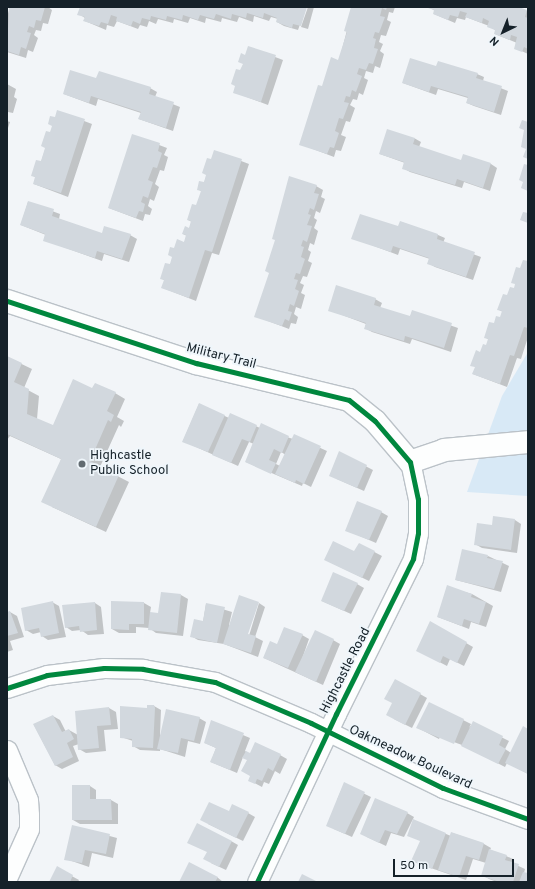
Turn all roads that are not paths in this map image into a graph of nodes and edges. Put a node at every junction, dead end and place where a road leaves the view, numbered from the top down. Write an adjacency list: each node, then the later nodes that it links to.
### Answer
1 (7, 301): 3 (street, Military Trail)
2 (528, 442): 3 (street)
3 (410, 462): 5 (street, Highcastle Road)
4 (7, 688): 5 (street, Oakmeadow Boulevard)
5 (328, 731): 7 (street, Oakmeadow Boulevard); 9 (street, Highcastle Road)
6 (7, 750): 8 (street)
7 (528, 819)
8 (7, 878)
9 (257, 882)

